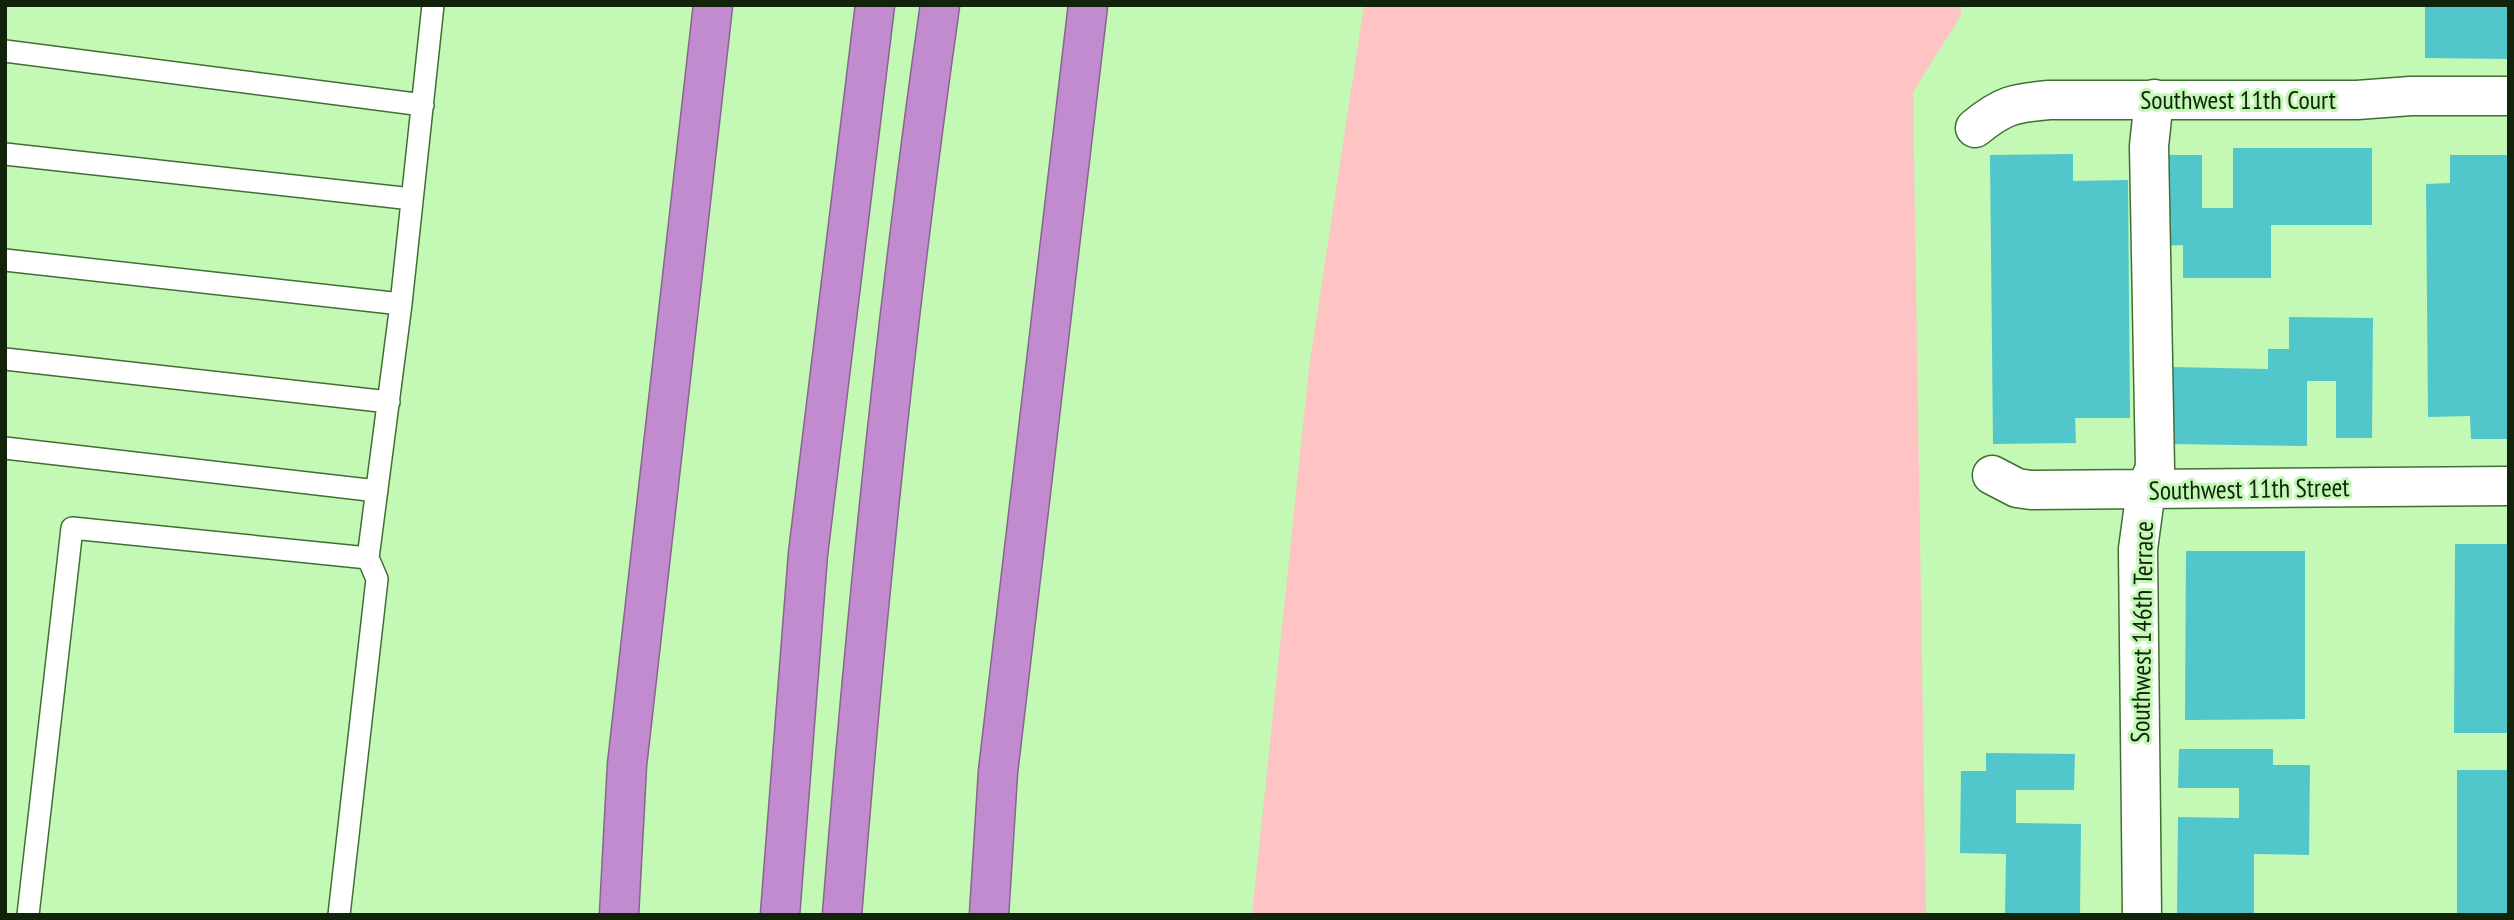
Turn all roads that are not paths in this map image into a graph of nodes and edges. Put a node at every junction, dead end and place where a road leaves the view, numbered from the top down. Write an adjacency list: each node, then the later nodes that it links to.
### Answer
1 (433, 5): 9 (lane)
2 (713, 5): 25 (highway)
3 (875, 5): 26 (highway)
4 (940, 5): 27 (highway)
5 (1088, 5): 28 (highway)
6 (5, 51): 9 (lane)
7 (2509, 96): 8 (street, Southwest 11th Court)
8 (2154, 99): 10 (street, Southwest 11th Court); 20 (street, Southwest 146th Terrace)
9 (423, 104): 12 (lane)
10 (1975, 128)
11 (5, 154): 12 (lane)
12 (412, 199): 14 (lane)
13 (5, 260): 14 (lane)
14 (401, 304): 16 (lane)
15 (5, 359): 16 (lane)
16 (388, 402): 21 (lane)
17 (5, 448): 21 (lane)
18 (1992, 475): 20 (street, Southwest 11th Street)
19 (2509, 486): 20 (street, Southwest 11th Street)
20 (2146, 490): 29 (street, Southwest 146th Terrace)
21 (377, 491): 22 (lane)
22 (368, 558): 23 (lane); 24 (lane)
23 (28, 915)
24 (339, 915)
25 (619, 915)
26 (780, 915)
27 (842, 915)
28 (989, 915)
29 (2142, 915)

